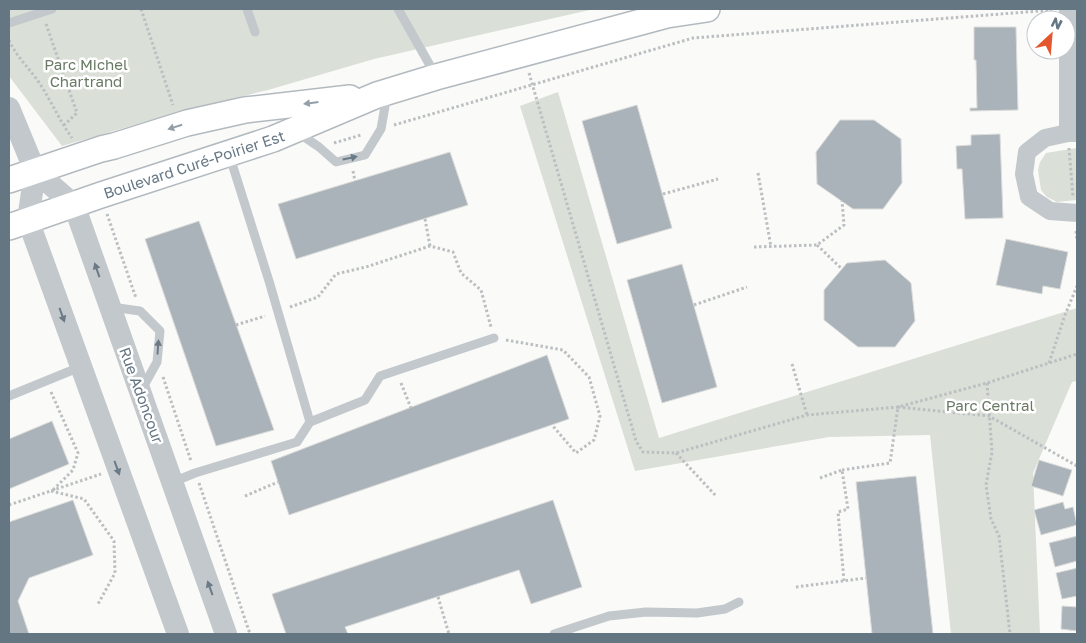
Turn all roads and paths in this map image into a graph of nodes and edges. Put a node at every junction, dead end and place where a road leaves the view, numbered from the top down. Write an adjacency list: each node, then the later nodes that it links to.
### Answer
1 (52, 9): 7 (lane)
2 (141, 9): 16 (path)
3 (247, 9): 9 (lane)
4 (398, 9): 11 (lane)
5 (707, 9): 11 (main road, Boulevard Curé-Poirier Est)
6 (1068, 9): 12 (path); 20 (street)
7 (42, 12): 8 (lane); 15 (path)
8 (9, 23)
9 (254, 32)
10 (9, 40): 15 (path)
11 (436, 77): 13 (main road, Boulevard Curé-Poirier Est)
12 (532, 84): 17 (path); 60 (path)
13 (382, 94): 16 (main road, Boulevard Curé-Poirier Est, one-way to 16); 17 (lane); 18 (main road, Boulevard Curé-Poirier Est)
14 (9, 108): 23 (street)
15 (64, 125): 19 (path)
16 (179, 125): 23 (main road, Boulevard Curé-Poirier Est, one-way to 23)
17 (381, 129): 21 (path); 21 (lane, one-way to 17)
18 (295, 130): 21 (lane); 22 (main road, Boulevard Curé-Poirier Est)
19 (67, 131)
20 (1073, 133): 30 (path); 30 (street)
21 (319, 147)
22 (229, 154): 29 (main road, Boulevard Curé-Poirier Est); 42 (lane)
23 (35, 171): 26 (main road, Boulevard Curé-Poirier Est); 29 (street); 32 (street)
24 (758, 173): 36 (path)
25 (718, 179): 27 (path)
26 (9, 180)
27 (663, 194)
28 (842, 201): 34 (path)
29 (74, 204): 32 (main road, Boulevard Curé-Poirier Est); 41 (street, Rue Adoncour, one-way to 29)
30 (1076, 214)
31 (425, 219): 33 (path)
32 (18, 223): 48 (street, one-way to 48)
33 (430, 246): 42 (path); 44 (path)
34 (817, 246): 36 (path); 37 (path)
35 (754, 247): 36 (path)
36 (771, 247)
37 (842, 269)
38 (1077, 286): 46 (path)
39 (747, 287): 40 (path)
40 (694, 305)
41 (110, 307): 52 (street, Rue Adoncour); 52 (lane, one-way to 41)
42 (278, 312): 43 (path); 58 (lane)
43 (236, 325)
44 (494, 338): 49 (lane); 59 (path)
45 (1077, 354): 46 (path)
46 (1048, 363): 51 (path)
47 (792, 364): 56 (path)
48 (81, 367): 50 (lane); 62 (street, one-way to 62)
49 (396, 370): 55 (path); 58 (lane)
50 (46, 381): 53 (lane); 67 (path)
51 (987, 383): 54 (path); 57 (path)
52 (140, 392): 66 (street, Rue Adoncour)
53 (9, 396)
54 (898, 407): 56 (path); 57 (path); 63 (path)
55 (411, 408)
56 (807, 415): 60 (path)
57 (989, 416): 61 (path); 81 (path)
58 (310, 422): 66 (lane)
59 (552, 424)
60 (676, 454): 69 (path)
61 (1077, 466)
62 (118, 469): 67 (path); 77 (street)
63 (842, 470): 64 (path); 72 (path)
64 (820, 478)
65 (278, 482): 68 (path)
66 (172, 483): 78 (street, Rue Adoncour, one-way to 66)
67 (51, 491): 70 (path); 76 (path)
68 (245, 496)
69 (716, 496)
70 (9, 505)
71 (866, 578): 72 (path)
72 (844, 581): 73 (path)
73 (796, 587)
74 (438, 596): 79 (path)
75 (739, 602): 80 (lane)
76 (98, 604)
77 (178, 634)
78 (226, 634)
79 (449, 634)
80 (554, 634)
81 (1010, 634)

